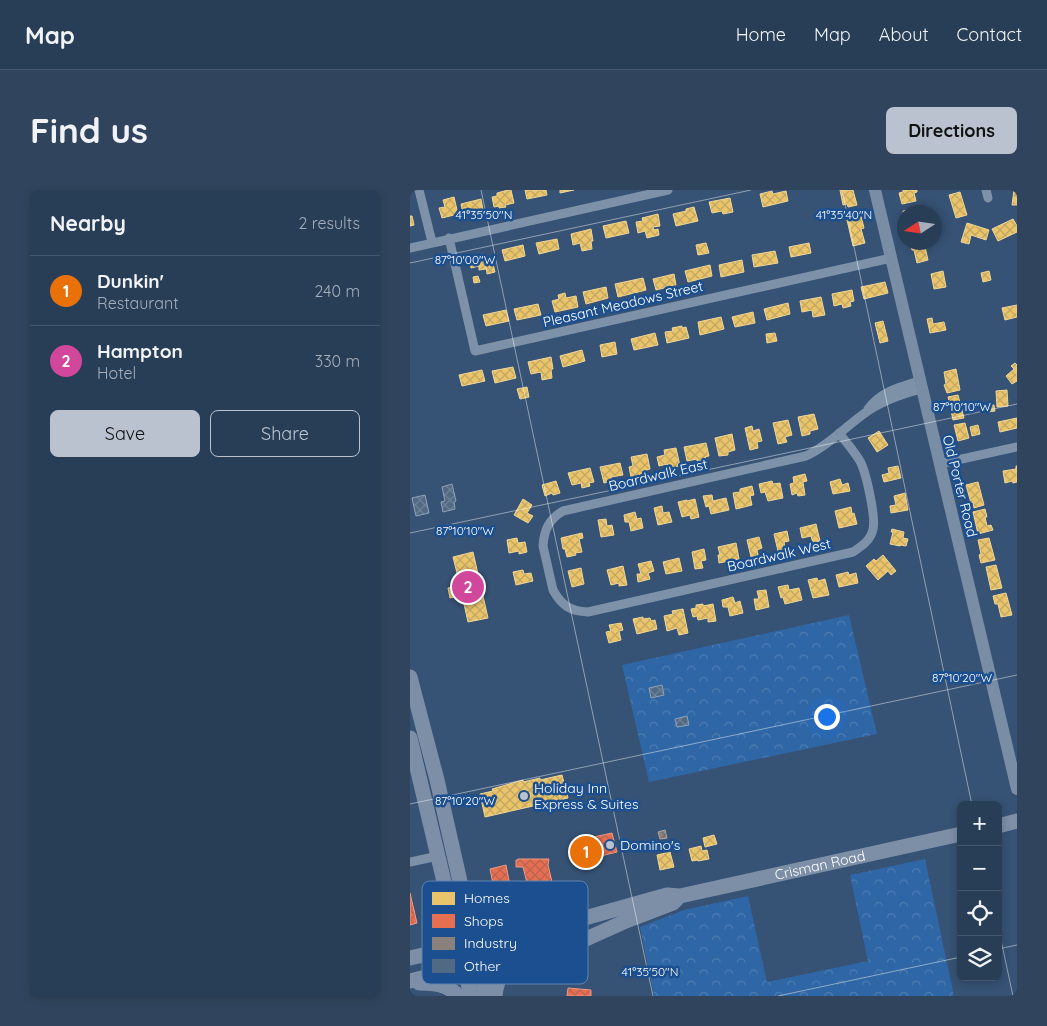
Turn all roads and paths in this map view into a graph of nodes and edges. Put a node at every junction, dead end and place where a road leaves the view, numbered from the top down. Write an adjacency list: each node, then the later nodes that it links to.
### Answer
1 (419, 190): 5 (street)
2 (668, 190): 4 (street)
3 (875, 190): 7 (street, Old Porter Road)
4 (449, 238): 5 (street); 7 (street, Pleasant Meadows Street)
5 (432, 242): 6 (street)
6 (410, 248)
7 (891, 258): 8 (street, Old Porter Road)
8 (920, 385): 9 (street, Boardwalk East); 11 (street, Old Porter Road)
9 (839, 433): 12 (street, Boardwalk East); 12 (street, Boardwalk West)
10 (1017, 447): 11 (street)
11 (939, 464): 16 (street, Old Porter Road)
12 (578, 612)
13 (410, 677): 14 (main road)
14 (412, 696): 23 (main road)
15 (410, 738): 20 (main road)
16 (1017, 789)
17 (1017, 821): 18 (main road)
18 (1002, 825)
19 (957, 835): 24 (main road, Crisman Road)
20 (438, 856): 21 (street); 22 (main road)
21 (410, 862)
22 (444, 881)
23 (460, 881)
24 (680, 896): 25 (main road, Crisman Road); 26 (main road, Crisman Road)
25 (588, 917)
26 (588, 938)
27 (434, 984): 29 (main road)
28 (480, 984): 30 (main road)
29 (458, 996)
30 (486, 996)

